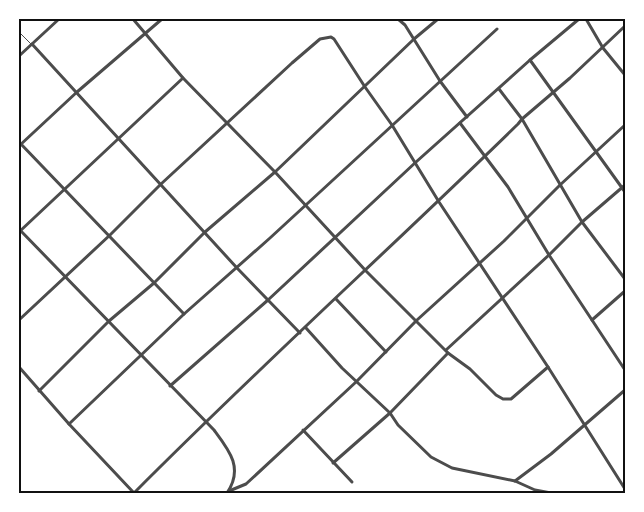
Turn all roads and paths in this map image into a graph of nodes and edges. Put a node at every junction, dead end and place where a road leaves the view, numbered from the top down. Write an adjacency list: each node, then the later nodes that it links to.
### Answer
1 (59, 19): 13 (street)
2 (133, 19): 11 (street)
3 (162, 19): 11 (street)
4 (398, 19): 12 (street)
5 (438, 19): 12 (street)
6 (579, 19): 16 (street)
7 (586, 19): 14 (street)
8 (625, 26): 14 (street)
9 (497, 29): 19 (street)
10 (19, 32): 13 (lane)
11 (144, 32): 18 (street); 22 (street)
12 (414, 39): 19 (street); 20 (street)
13 (32, 44): 15 (street); 22 (street)
14 (604, 48): 17 (street); 23 (street)
15 (19, 56)
16 (530, 60): 21 (street); 23 (street)
17 (625, 75)
18 (183, 78): 27 (street); 30 (street)
19 (440, 81): 24 (street); 28 (street)
20 (364, 87): 27 (street); 28 (street); 35 (street)
21 (499, 89): 24 (street); 25 (street)
22 (77, 92): 30 (street); 31 (street)
23 (552, 92): 25 (street); 32 (street)
24 (467, 117): 26 (street)
25 (522, 119): 33 (street); 37 (street)
26 (460, 123): 33 (street); 34 (street)
27 (228, 124): 35 (street); 36 (street)
28 (392, 125): 34 (street); 41 (street)
29 (625, 126): 32 (street)
30 (119, 138): 36 (street); 39 (street)
31 (19, 144): 39 (street)
32 (596, 152): 37 (street); 38 (street)
33 (485, 156): 40 (street); 42 (street)
34 (416, 162): 40 (street); 47 (street)
35 (275, 172): 41 (street); 45 (street)
36 (161, 184): 45 (street); 46 (street)
37 (560, 185): 42 (street); 43 (street)
38 (624, 188): 43 (street)
39 (66, 189): 44 (street); 46 (street)
40 (439, 202): 49 (street); 51 (street)
41 (306, 206): 47 (street); 50 (street)
42 (527, 218): 48 (street); 49 (street)
43 (582, 222): 48 (street); 53 (street)
44 (19, 231): 52 (street)
45 (205, 232): 50 (street); 54 (street)
46 (110, 235): 52 (street); 54 (street)
47 (335, 238): 51 (street); 58 (street)
48 (550, 255): 56 (street); 62 (street)
49 (480, 263): 56 (street); 61 (street)
50 (237, 268): 58 (street); 59 (street)
51 (366, 270): 57 (street); 61 (street)
52 (65, 276): 60 (street); 63 (street)
53 (625, 279)
54 (154, 283): 59 (street); 63 (street)
55 (625, 291): 62 (street)
56 (502, 298): 66 (street); 70 (street)
57 (336, 299): 64 (street); 67 (street)
58 (268, 300): 65 (street); 73 (street)
59 (184, 314): 68 (street)
60 (19, 320)
61 (417, 320): 66 (street); 67 (street)
62 (592, 320): 71 (street)
63 (109, 321): 68 (street); 75 (street)
64 (306, 328): 65 (street); 72 (street)
65 (300, 333): 77 (street)
66 (447, 351): 70 (street); 76 (street)
67 (386, 352): 72 (street)
68 (141, 355): 73 (street); 78 (street)
69 (19, 367): 75 (street)
70 (548, 367): 79 (street)
71 (625, 370)
72 (356, 382): 76 (street); 80 (street)
73 (170, 386): 77 (street)
74 (625, 390): 79 (street)
75 (39, 391): 78 (street)
76 (390, 413): 81 (street); 83 (street)
77 (206, 421): 85 (street); 86 (street)
78 (69, 424): 86 (street)
79 (586, 426): 83 (street); 84 (street)
80 (304, 430): 81 (street); 85 (street)
81 (334, 463): 82 (street)
82 (352, 482)
83 (514, 482): 87 (street)
84 (625, 489)
85 (228, 492)
86 (134, 493)
87 (551, 493)

